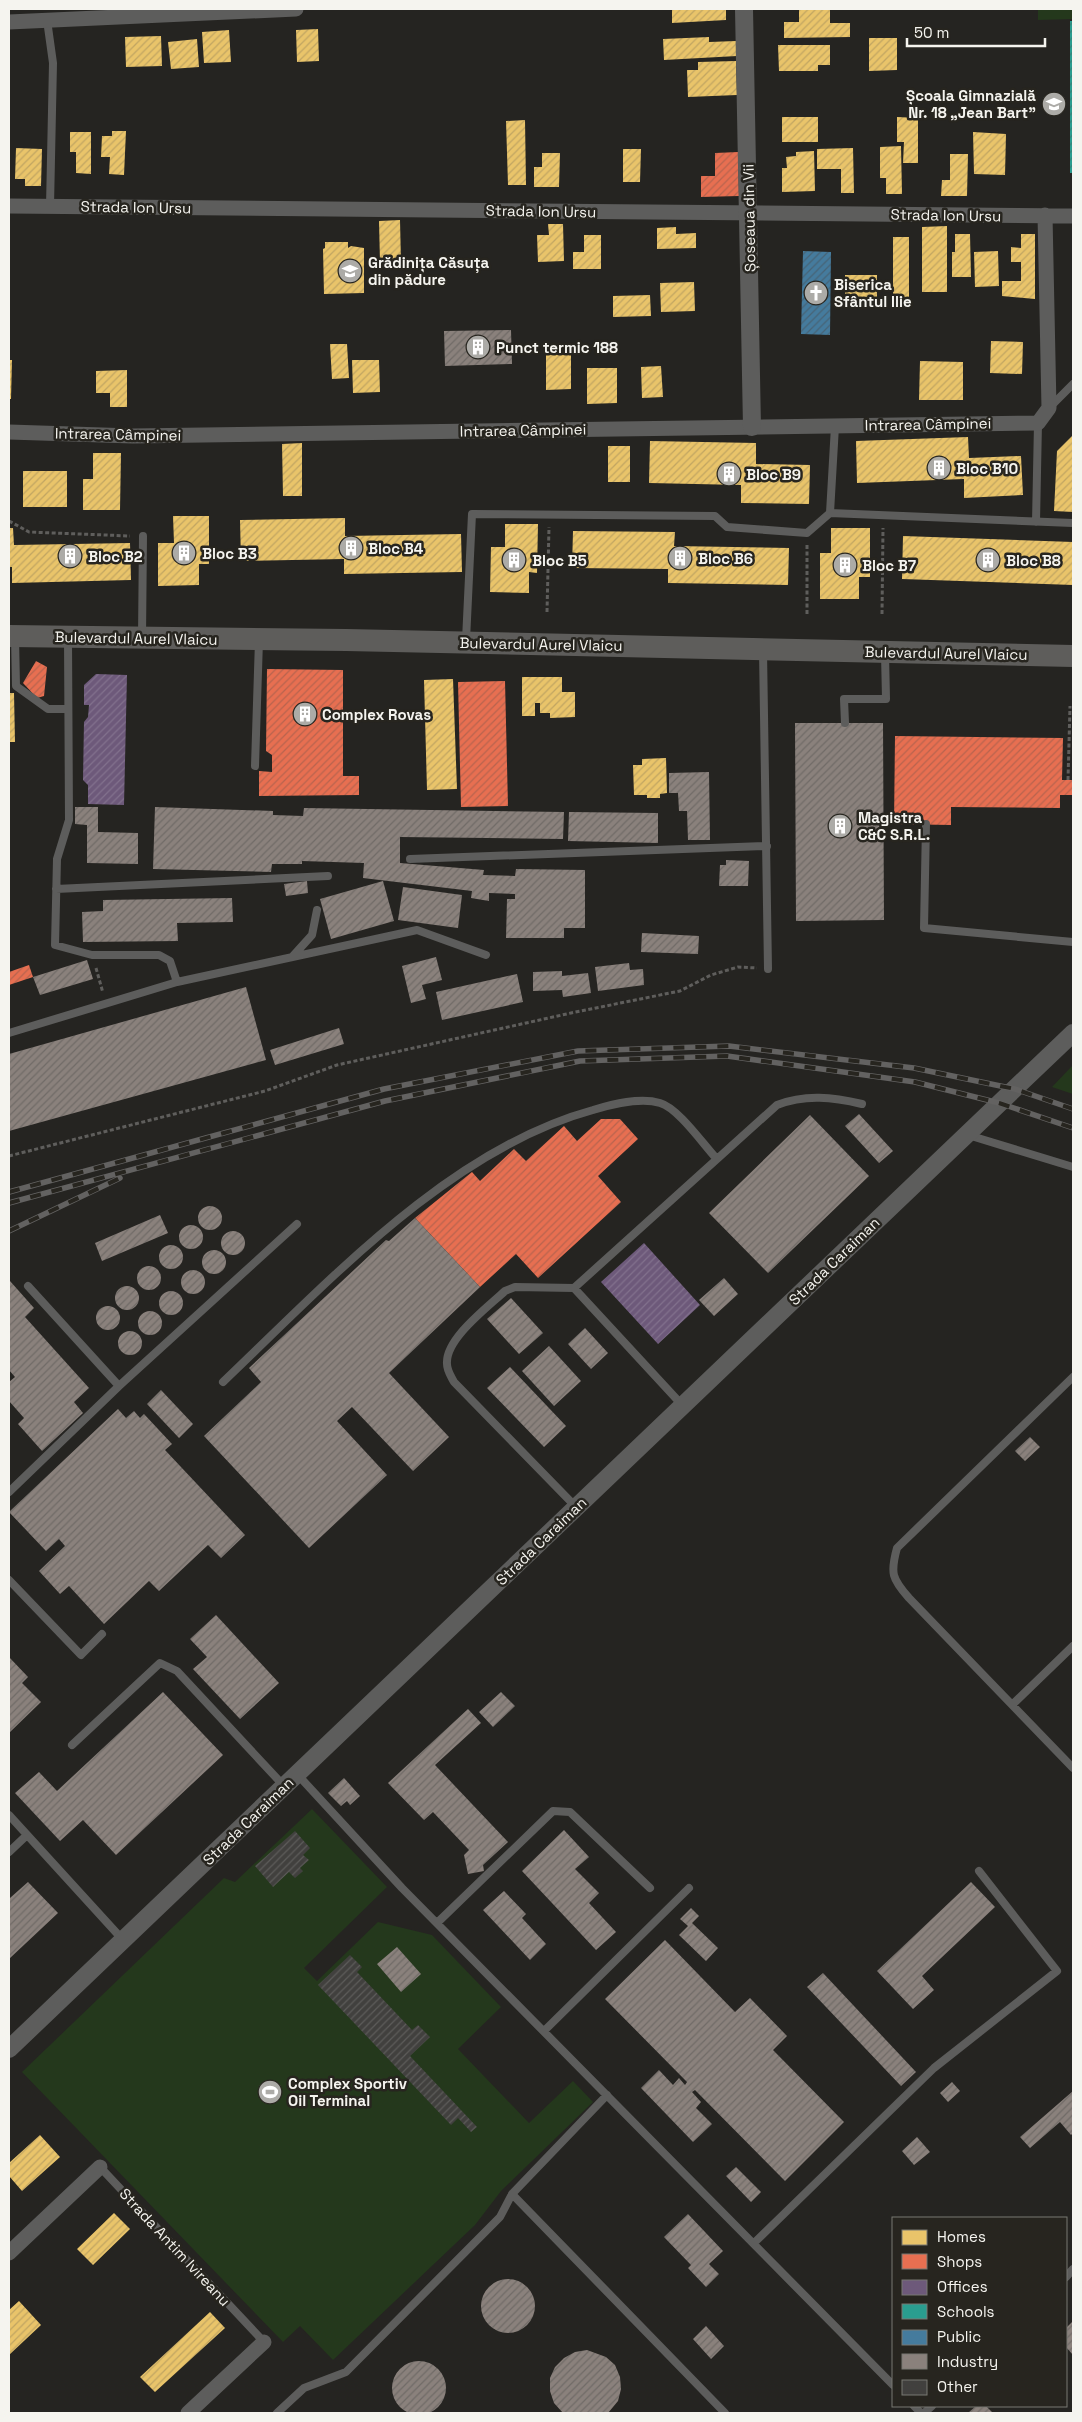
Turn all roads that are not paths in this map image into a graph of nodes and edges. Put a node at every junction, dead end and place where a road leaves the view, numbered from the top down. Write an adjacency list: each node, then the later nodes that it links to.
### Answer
1 (296, 9): 3 (street)
2 (744, 9): 7 (street, Șoseaua din Vii)
3 (47, 14): 4 (street); 6 (lane)
4 (9, 22)
5 (9, 206): 6 (street, Strada Ion Ursu)
6 (50, 206): 7 (street, Strada Ion Ursu)
7 (749, 213): 8 (street, Strada Ion Ursu); 14 (street, Șoseaua din Vii)
8 (1045, 216): 9 (street, Strada Ion Ursu); 11 (street)
9 (1073, 216)
10 (1073, 384): 11 (lane)
11 (1049, 408): 12 (street)
12 (1038, 422): 13 (street, Intrarea Câmpinei); 17 (lane)
13 (835, 426): 14 (street, Intrarea Câmpinei); 16 (lane)
14 (752, 427): 15 (street, Intrarea Câmpinei)
15 (9, 432)
16 (830, 513): 17 (lane); 24 (lane)
17 (1036, 522): 18 (lane)
18 (1073, 522)
19 (143, 536): 22 (lane)
20 (12, 636): 21 (main road, Bulevardul Aurel Vlaicu); 28 (lane)
21 (68, 637): 22 (main road, Bulevardul Aurel Vlaicu); 28 (lane)
22 (142, 638): 23 (main road, Bulevardul Aurel Vlaicu)
23 (260, 639): 24 (main road, Bulevardul Aurel Vlaicu); 30 (lane)
24 (466, 642): 25 (main road, Bulevardul Aurel Vlaicu)
25 (762, 649): 26 (main road, Bulevardul Aurel Vlaicu); 32 (lane)
26 (885, 652): 27 (main road, Bulevardul Aurel Vlaicu); 29 (lane)
27 (1073, 656)
28 (68, 709): 35 (lane)
29 (845, 723)
30 (255, 766)
31 (926, 824): 37 (lane)
32 (767, 846): 33 (lane); 40 (lane)
33 (410, 859)
34 (328, 876): 35 (lane)
35 (56, 889): 41 (lane)
36 (317, 910): 39 (lane)
37 (1073, 942)
38 (486, 955): 39 (lane)
39 (293, 956): 41 (lane)
40 (768, 969)
41 (177, 982): 42 (lane)
42 (9, 1033)
43 (1073, 1033): 45 (street, Strada Caraiman)
44 (862, 1104): 46 (lane)
45 (967, 1134): 47 (lane); 54 (street, Strada Caraiman)
46 (716, 1158): 50 (lane); 52 (lane)
47 (1073, 1167)
48 (297, 1224): 53 (lane)
49 (28, 1286): 53 (lane)
50 (574, 1288): 54 (lane); 56 (lane)
51 (1073, 1377): 60 (lane)
52 (223, 1382)
53 (119, 1386): 55 (lane)
54 (683, 1406): 56 (street, Strada Caraiman)
55 (9, 1492)
56 (576, 1508): 63 (street, Strada Caraiman)
57 (9, 1580): 58 (lane)
58 (102, 1634)
59 (1073, 1646): 60 (lane)
60 (1013, 1704): 62 (lane)
61 (72, 1745): 63 (lane)
62 (1073, 1768)
63 (291, 1780): 70 (lane); 71 (street, Strada Caraiman)
64 (10, 1818): 65 (lane)
65 (27, 1835): 66 (lane); 71 (lane)
66 (9, 1852)
67 (979, 1871): 77 (lane)
68 (650, 1888): 70 (lane)
69 (689, 1888): 72 (lane)
70 (437, 1923): 72 (lane)
71 (124, 1940): 73 (street, Strada Caraiman)
72 (544, 2031): 74 (lane)
73 (9, 2049)
74 (607, 2095): 76 (lane); 77 (lane)
75 (100, 2167): 78 (street, Strada Antim Ivireanu); 79 (lane, Strada Antim Ivireanu)
76 (512, 2194): 82 (lane); 83 (lane)
77 (754, 2243): 80 (lane)
78 (9, 2253)
79 (264, 2342): 81 (street, Strada Antim Ivireanu)
80 (892, 2384)
81 (188, 2413)
82 (277, 2413)
83 (725, 2413)

